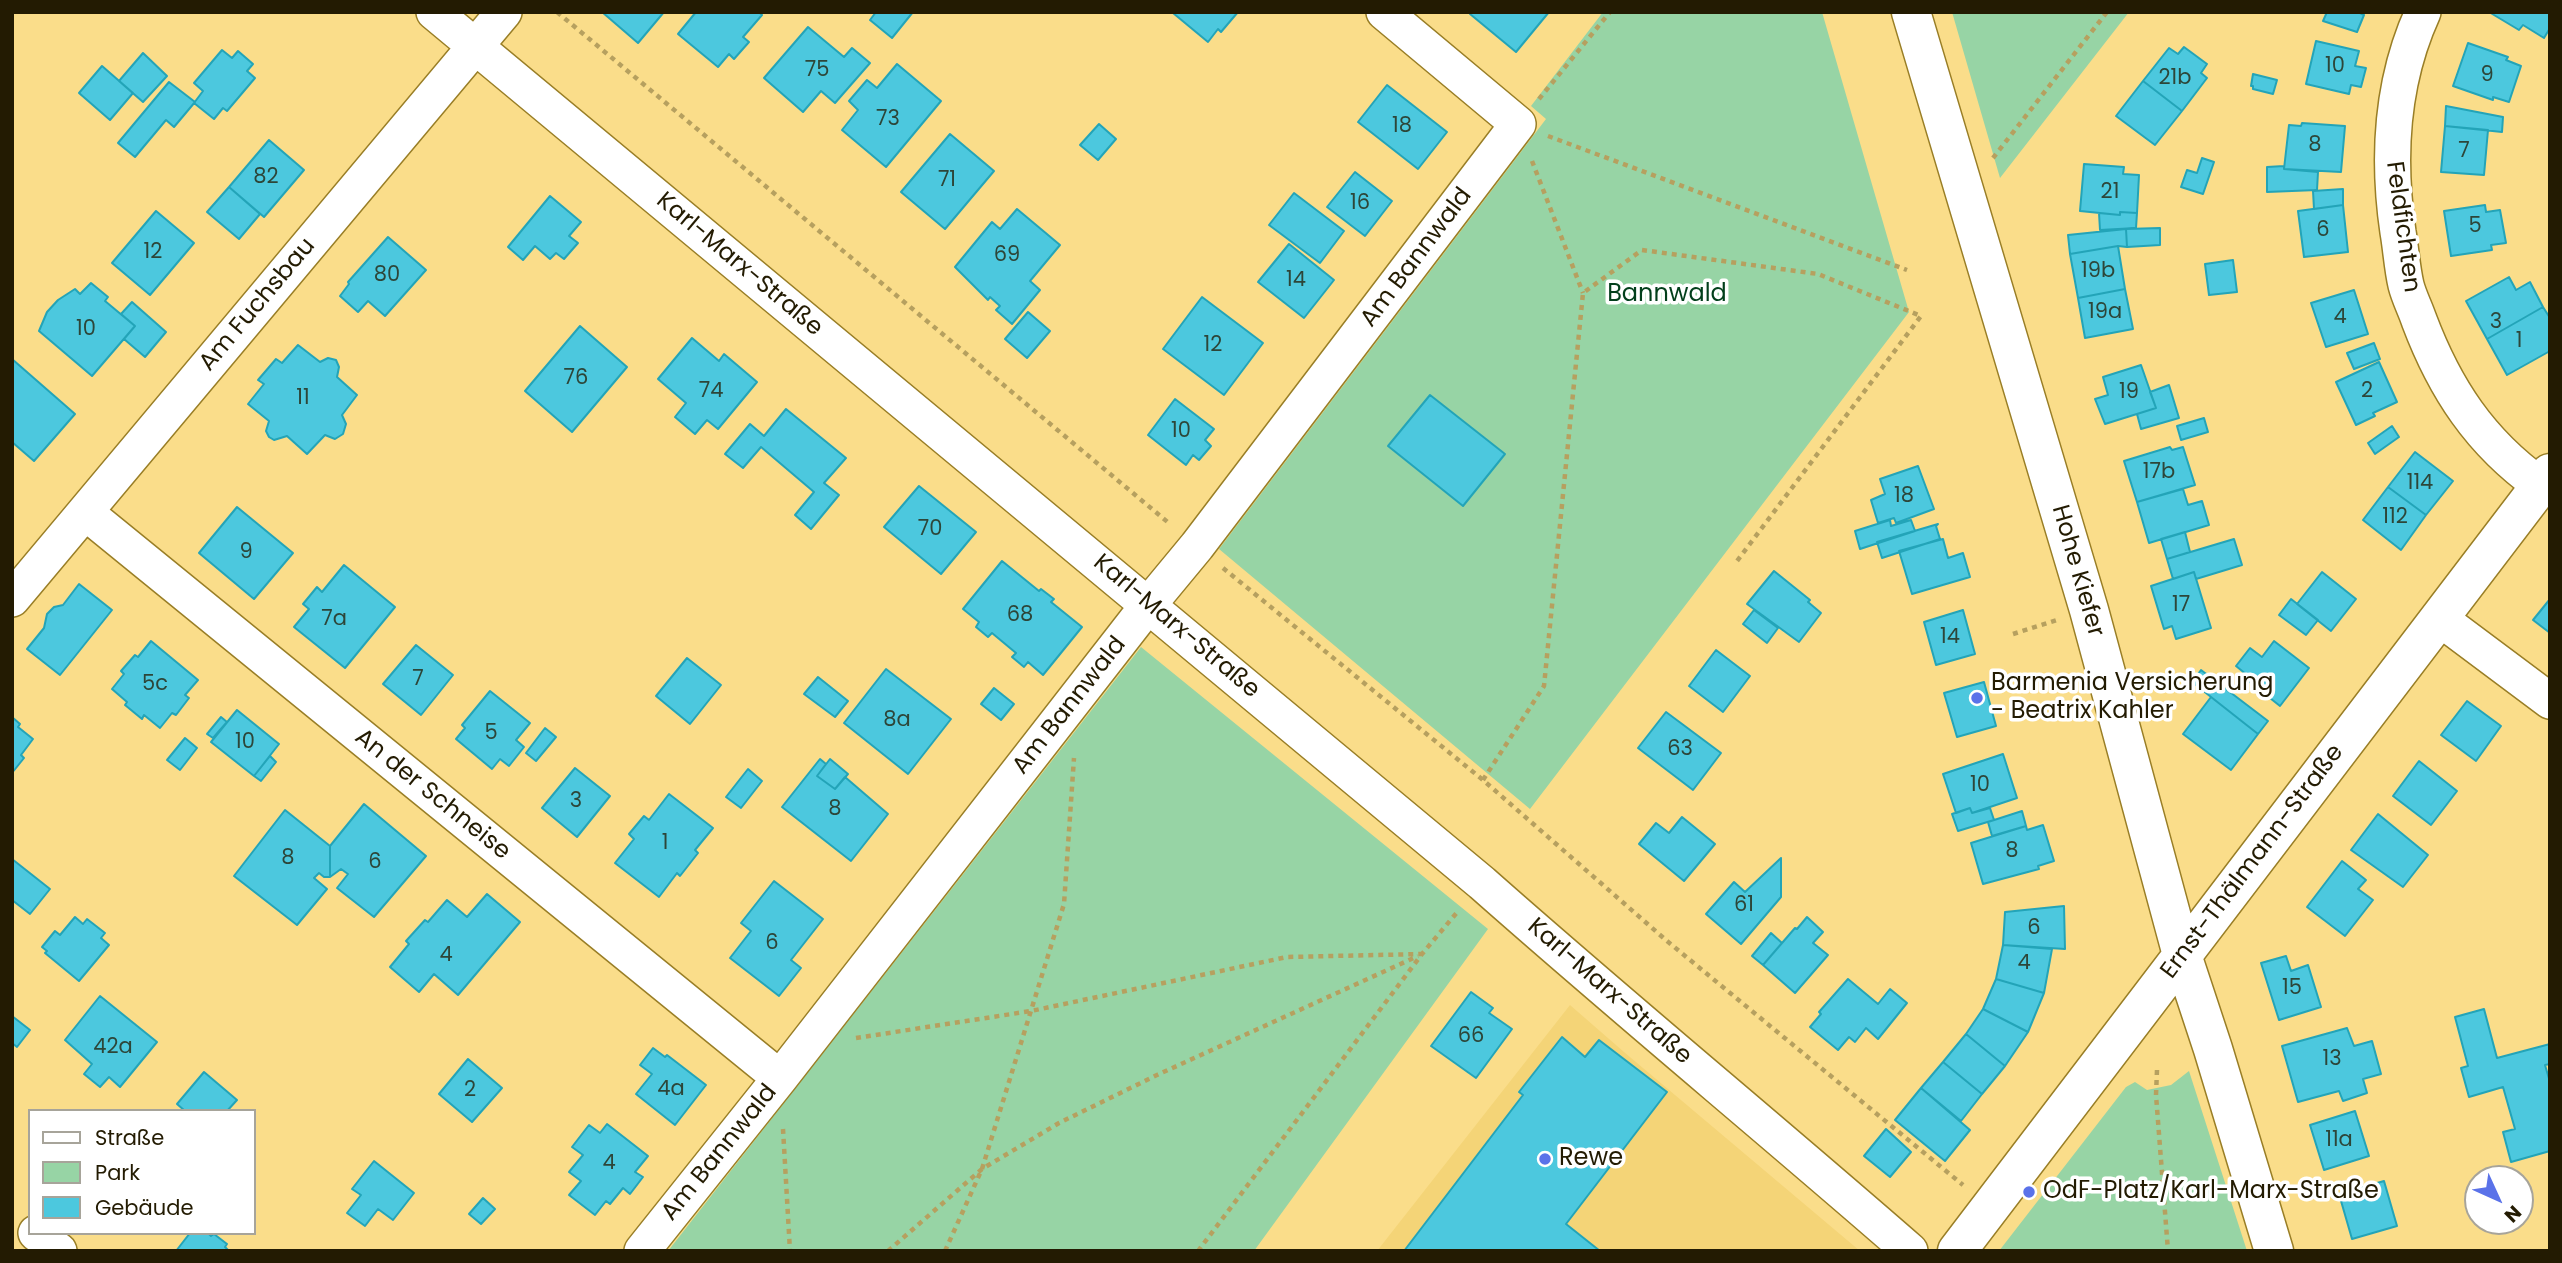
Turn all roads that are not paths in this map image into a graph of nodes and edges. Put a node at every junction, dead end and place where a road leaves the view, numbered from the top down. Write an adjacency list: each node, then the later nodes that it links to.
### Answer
1 (434, 12): 6 (street, Karl-Marx-Straße)
2 (504, 12): 6 (street, Am Fuchsbau)
3 (1384, 12): 10 (street, Am Bannwald)
4 (1911, 12): 13 (street, Hohe Kiefer)
5 (2423, 12): 7 (street, Feldfichten)
6 (475, 46): 8 (street, Am Fuchsbau); 10 (street, Karl-Marx-Straße)
7 (2545, 479): 11 (street, Ernst-Thälmann-Straße)
8 (85, 512): 9 (street, Am Fuchsbau); 14 (street, An der Schneise)
9 (12, 599)
10 (1149, 604): 14 (street, Am Bannwald); 22 (street, Karl-Marx-Straße)
11 (2439, 618): 12 (street); 13 (street, Ernst-Thälmann-Straße)
12 (2550, 701)
13 (2182, 955): 23 (street, Ernst-Thälmann-Straße); 24 (street, Hohe Kiefer)
14 (780, 1078): 21 (street, Am Bannwald)
15 (12, 1215): 16 (street)
16 (28, 1227)
17 (33, 1235): 19 (street)
18 (38, 1235): 20 (street)
19 (21, 1251)
20 (59, 1251)
21 (642, 1251)
22 (1910, 1251)
23 (1956, 1251)
24 (2274, 1251)

